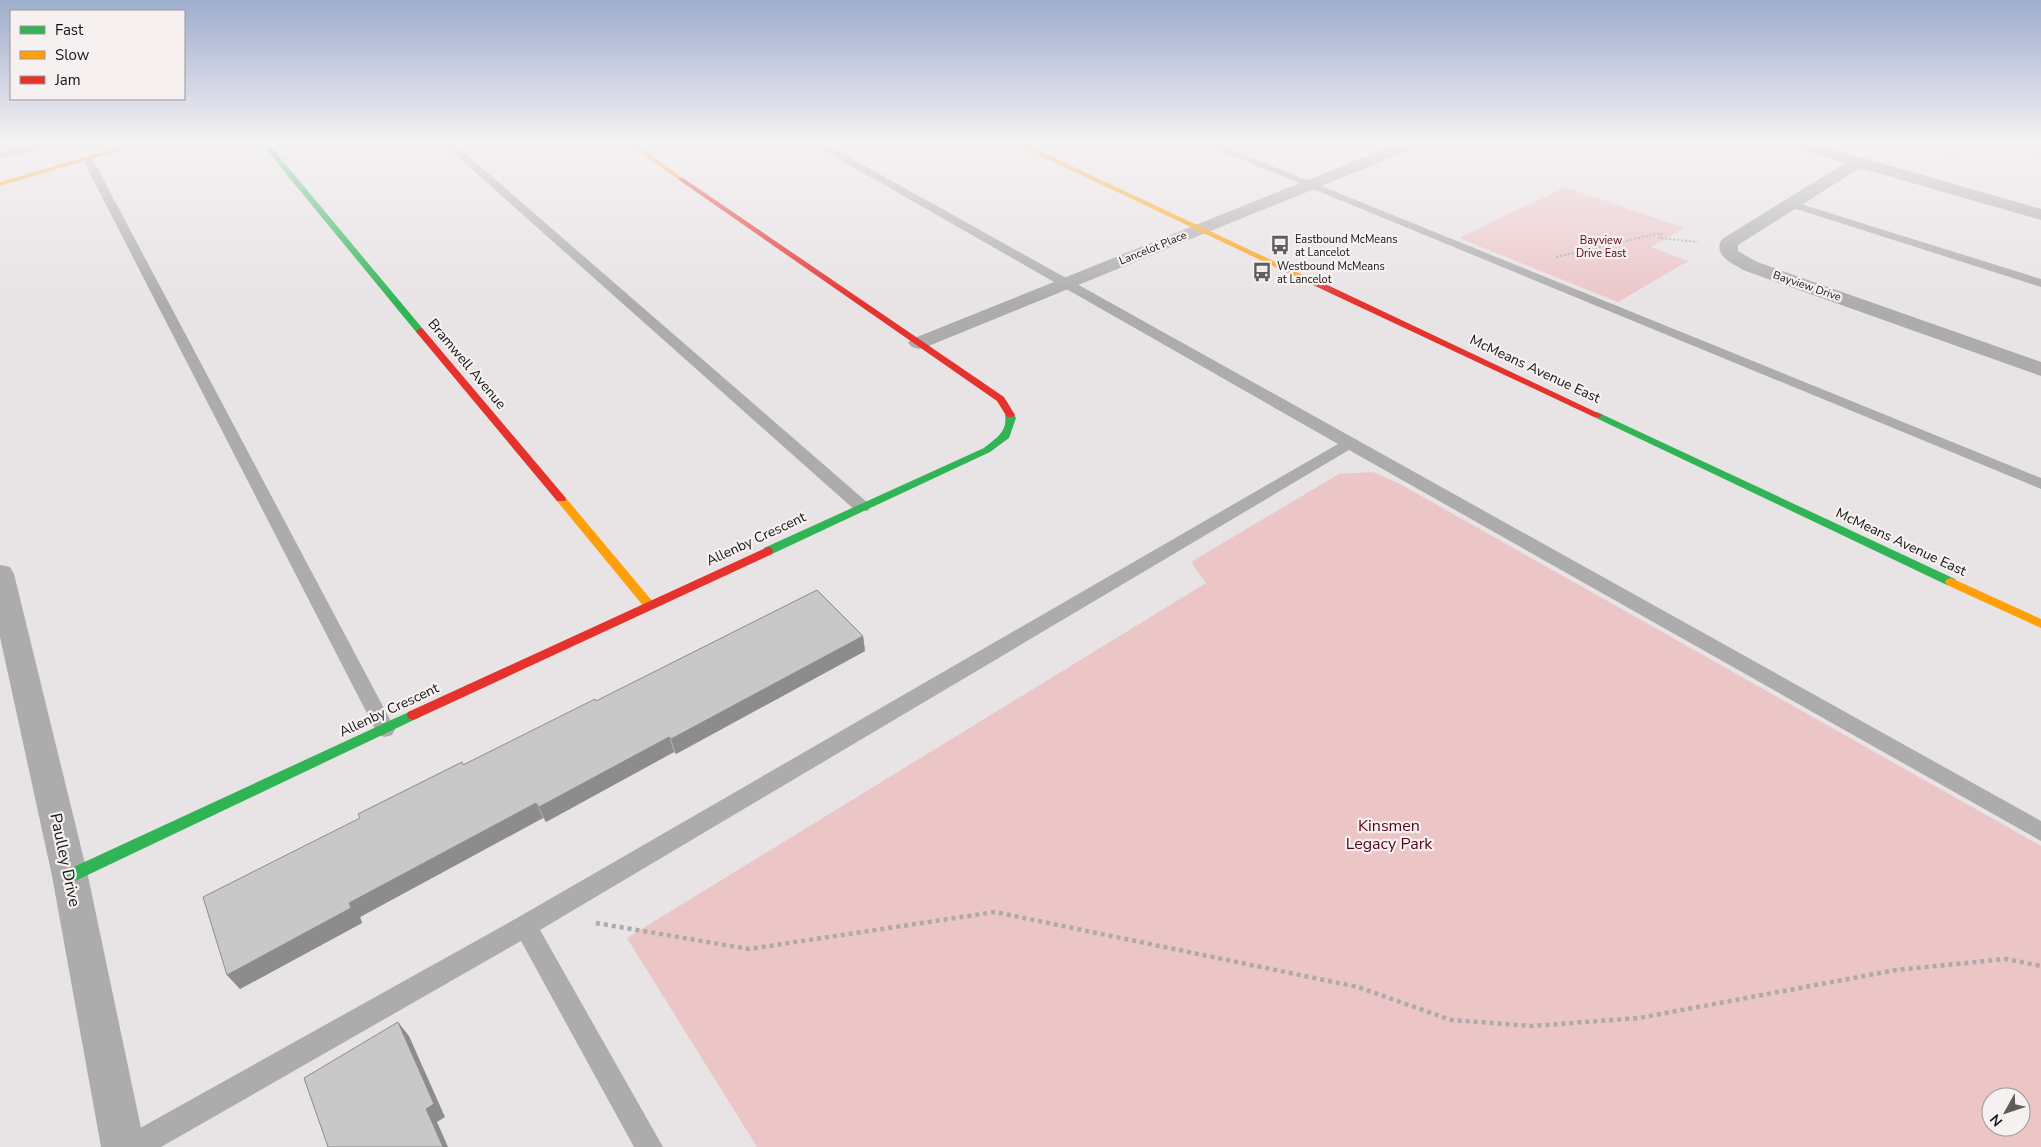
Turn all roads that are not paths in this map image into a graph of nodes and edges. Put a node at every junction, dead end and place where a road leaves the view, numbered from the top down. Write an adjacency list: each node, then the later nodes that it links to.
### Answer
1 (107, 196): 24 (lane)
2 (308, 196): 22 (street, Bramwell Avenue)
3 (507, 196): 20 (lane)
4 (705, 196): 16 (street, Allenby Crescent)
5 (909, 196): 15 (lane)
6 (1129, 196): 13 (street, McMeans Avenue East)
7 (1282, 196): 13 (street, Lancelot Place)
8 (1334, 196): 19 (lane)
9 (1805, 196): 11 (street)
10 (1976, 196): 12 (street)
11 (1791, 204): 14 (lane); 17 (street, Bayview Drive)
12 (2041, 214)
13 (1201, 229): 15 (street, Lancelot Place); 23 (street, McMeans Avenue East)
14 (2041, 283)
15 (1067, 284): 16 (street, Lancelot Place); 18 (lane)
16 (919, 343): 20 (street, Allenby Crescent)
17 (2041, 368)
18 (1350, 444): 25 (lane); 27 (lane)
19 (2041, 484)
20 (862, 507): 22 (street, Allenby Crescent)
21 (0, 574): 26 (street, Paulley Drive)
22 (649, 605): 24 (street, Allenby Crescent)
23 (2041, 624)
24 (386, 728): 26 (street, Allenby Crescent)
25 (2041, 832)
26 (70, 876): 28 (street, Paulley Drive)
27 (535, 920): 29 (lane); 30 (lane)
28 (123, 1147)
29 (134, 1147)
30 (649, 1147)

